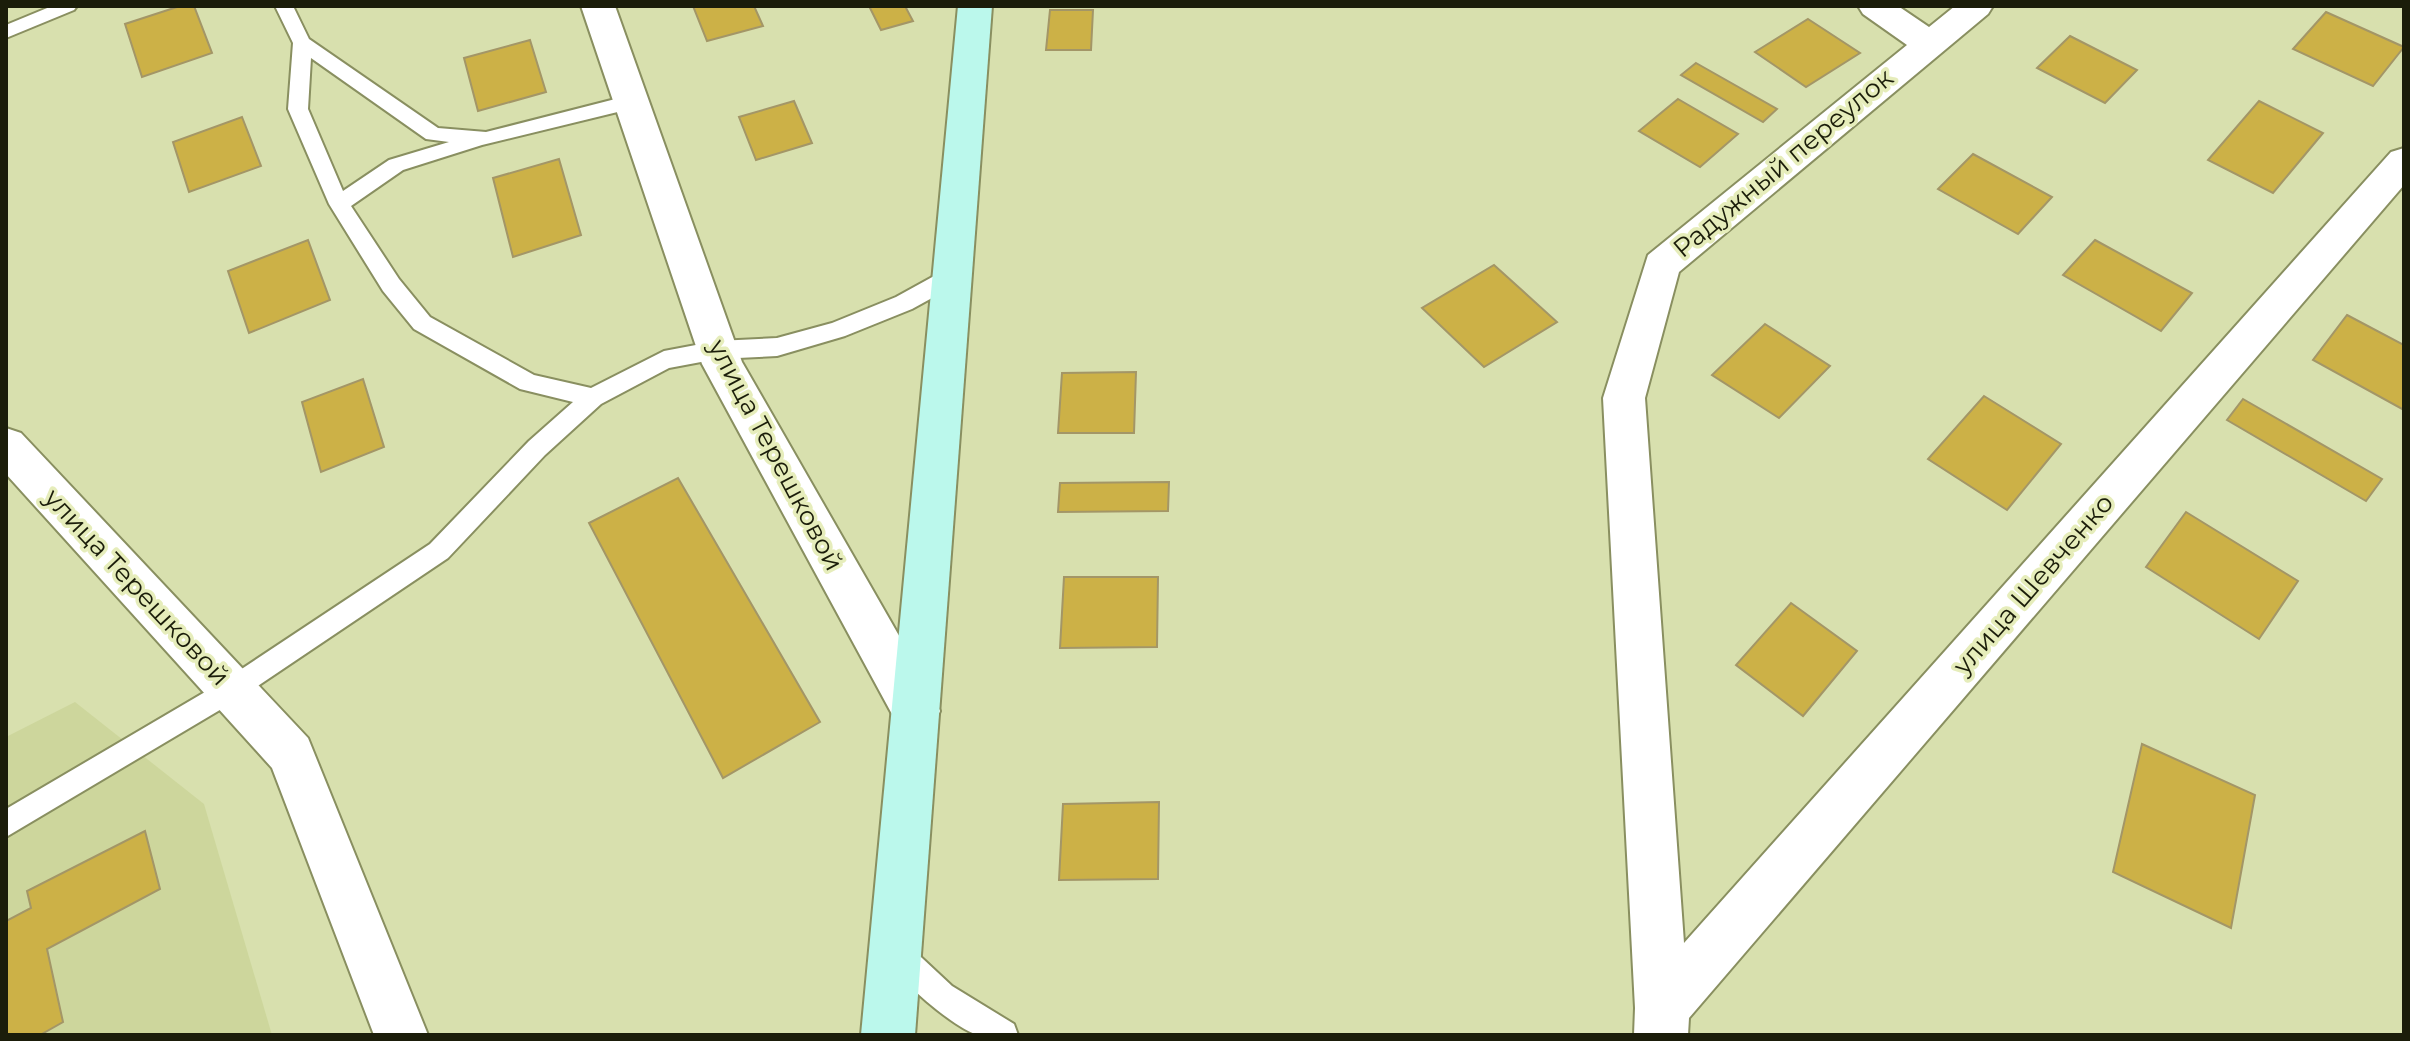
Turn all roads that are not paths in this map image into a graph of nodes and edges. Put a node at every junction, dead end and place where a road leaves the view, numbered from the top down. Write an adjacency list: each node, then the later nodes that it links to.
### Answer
1 (68, 6): 7 (lane)
2 (284, 6): 8 (lane)
3 (598, 6): 10 (street, улица Терешковой)
4 (975, 6): 14 (main road)
5 (1875, 6): 9 (street)
6 (1976, 6): 9 (street, Радужный переулок)
7 (6, 32)
8 (302, 43): 11 (lane); 13 (lane)
9 (1928, 43): 22 (street, Радужный переулок)
10 (631, 102): 11 (lane); 15 (street, улица Терешковой)
11 (486, 139): 13 (lane)
12 (2404, 161): 22 (street, улица Шевченко)
13 (339, 204): 16 (lane)
14 (953, 276): 15 (lane); 19 (main road)
15 (717, 350): 16 (lane); 19 (street, улица Терешковой)
16 (593, 398): 18 (lane)
17 (6, 445): 18 (street, улица Терешковой)
18 (231, 690): 20 (lane); 23 (street, улица Терешковой)
19 (916, 711): 21 (main road)
20 (6, 824)
21 (895, 952): 24 (main road); 25 (lane)
22 (1661, 1021)
23 (401, 1035)
24 (888, 1035)
25 (1003, 1035)

